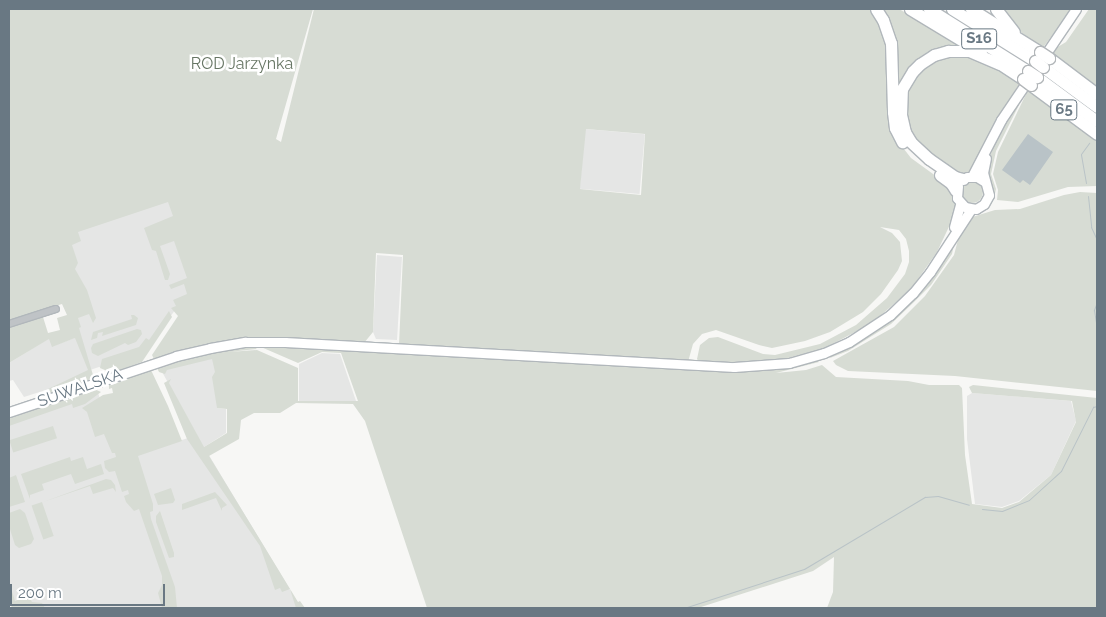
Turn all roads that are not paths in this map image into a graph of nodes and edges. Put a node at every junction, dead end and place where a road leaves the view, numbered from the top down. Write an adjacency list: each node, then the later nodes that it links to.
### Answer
1 (876, 9): 18 (highway)
2 (910, 9): 9 (highway, 65)
3 (929, 9): 10 (highway, S16)
4 (952, 9): 10 (highway, S16)
5 (971, 9): 8 (highway, S16)
6 (996, 9): 8 (highway)
7 (1076, 9): 15 (main road)
8 (1028, 45): 10 (highway, S16)
9 (999, 64): 10 (highway, 65); 16 (highway)
10 (1036, 69): 11 (highway, S16); 12 (highway, S16); 13 (highway, S16); 14 (highway, 65)
11 (1097, 94)
12 (1097, 107)
13 (1097, 121)
14 (1097, 134)
15 (989, 143): 16 (main road); 17 (main road)
16 (968, 178): 17 (main road); 18 (main road)
17 (985, 182): 20 (main road)
18 (956, 191): 19 (main road)
19 (960, 204): 20 (main road); 21 (main road)
20 (971, 209): 21 (main road)
21 (947, 244): 24 (main road, SUWALSKA)
22 (56, 310): 23 (street)
23 (9, 324)
24 (9, 412)

